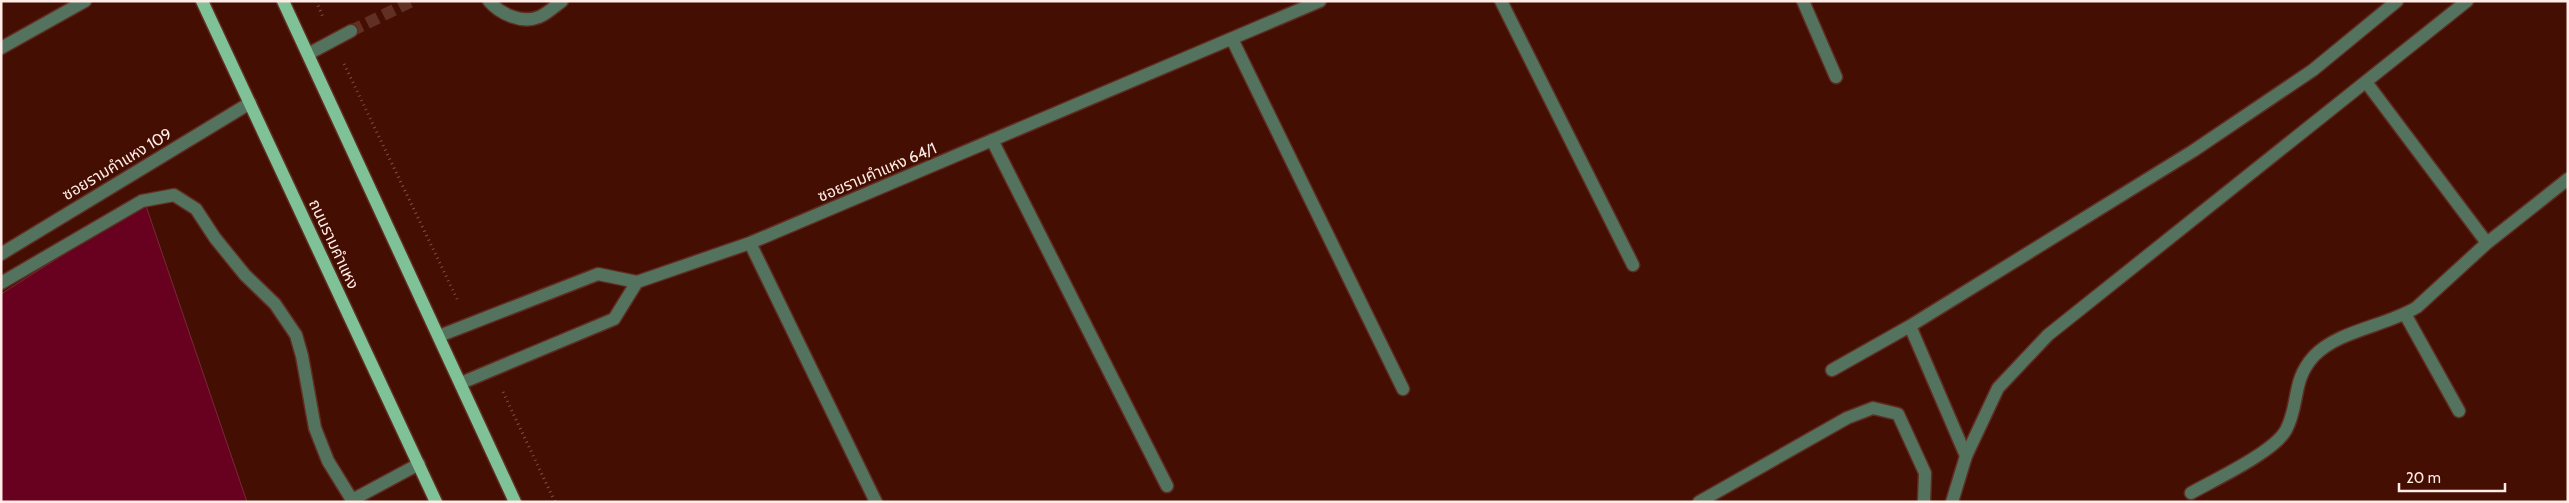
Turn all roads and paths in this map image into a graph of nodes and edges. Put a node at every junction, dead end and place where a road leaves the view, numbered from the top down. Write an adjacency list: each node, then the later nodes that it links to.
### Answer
1 (85, 1): 15 (street)
2 (202, 1): 19 (main road, ถนนรามคำแหง)
3 (283, 1): 16 (main road)
4 (316, 1): 14 (path)
5 (489, 1): 6 (street)
6 (562, 1)
7 (1320, 1): 13 (street, ซอยรามคำแหง 64/1)
8 (1501, 1): 25 (street)
9 (1803, 1): 17 (street)
10 (2397, 1): 30 (street)
11 (2467, 1): 18 (street)
12 (351, 31): 14 (street)
13 (1232, 39): 20 (street, ซอยรามคำแหง 64/1); 35 (street)
14 (333, 41): 16 (street); 29 (path)
15 (1, 48)
16 (308, 54): 31 (main road)
17 (1836, 76)
18 (2366, 82): 23 (street); 37 (street)
19 (250, 103): 24 (street, ซอยรามคำแหง 109); 38 (main road, ถนนรามคำแหง)
20 (992, 140): 22 (street, ซอยรามคำแหง 64/1); 39 (street)
21 (2568, 179): 23 (street)
22 (750, 243): 26 (street, ซอยรามคำแหง 64/1); 45 (street)
23 (2487, 243): 28 (street)
24 (1, 254)
25 (1632, 265)
26 (636, 282): 29 (street); 32 (street)
27 (1, 283): 41 (street)
28 (2405, 314): 36 (street); 40 (street)
29 (469, 324): 31 (street)
30 (1910, 326): 33 (street); 37 (street)
31 (439, 336): 34 (main road)
32 (493, 370): 34 (street); 44 (path)
33 (1832, 370)
34 (460, 384): 43 (main road)
35 (1404, 389)
36 (2459, 411)
37 (1966, 456): 48 (street)
38 (419, 464): 41 (street); 42 (main road, ถนนรามคำแหง)
39 (1167, 486)
40 (2191, 494)
41 (352, 501)
42 (436, 502)
43 (515, 502)
44 (555, 502)
45 (876, 502)
46 (1699, 502): 47 (street)
47 (1924, 502)
48 (1952, 502)

